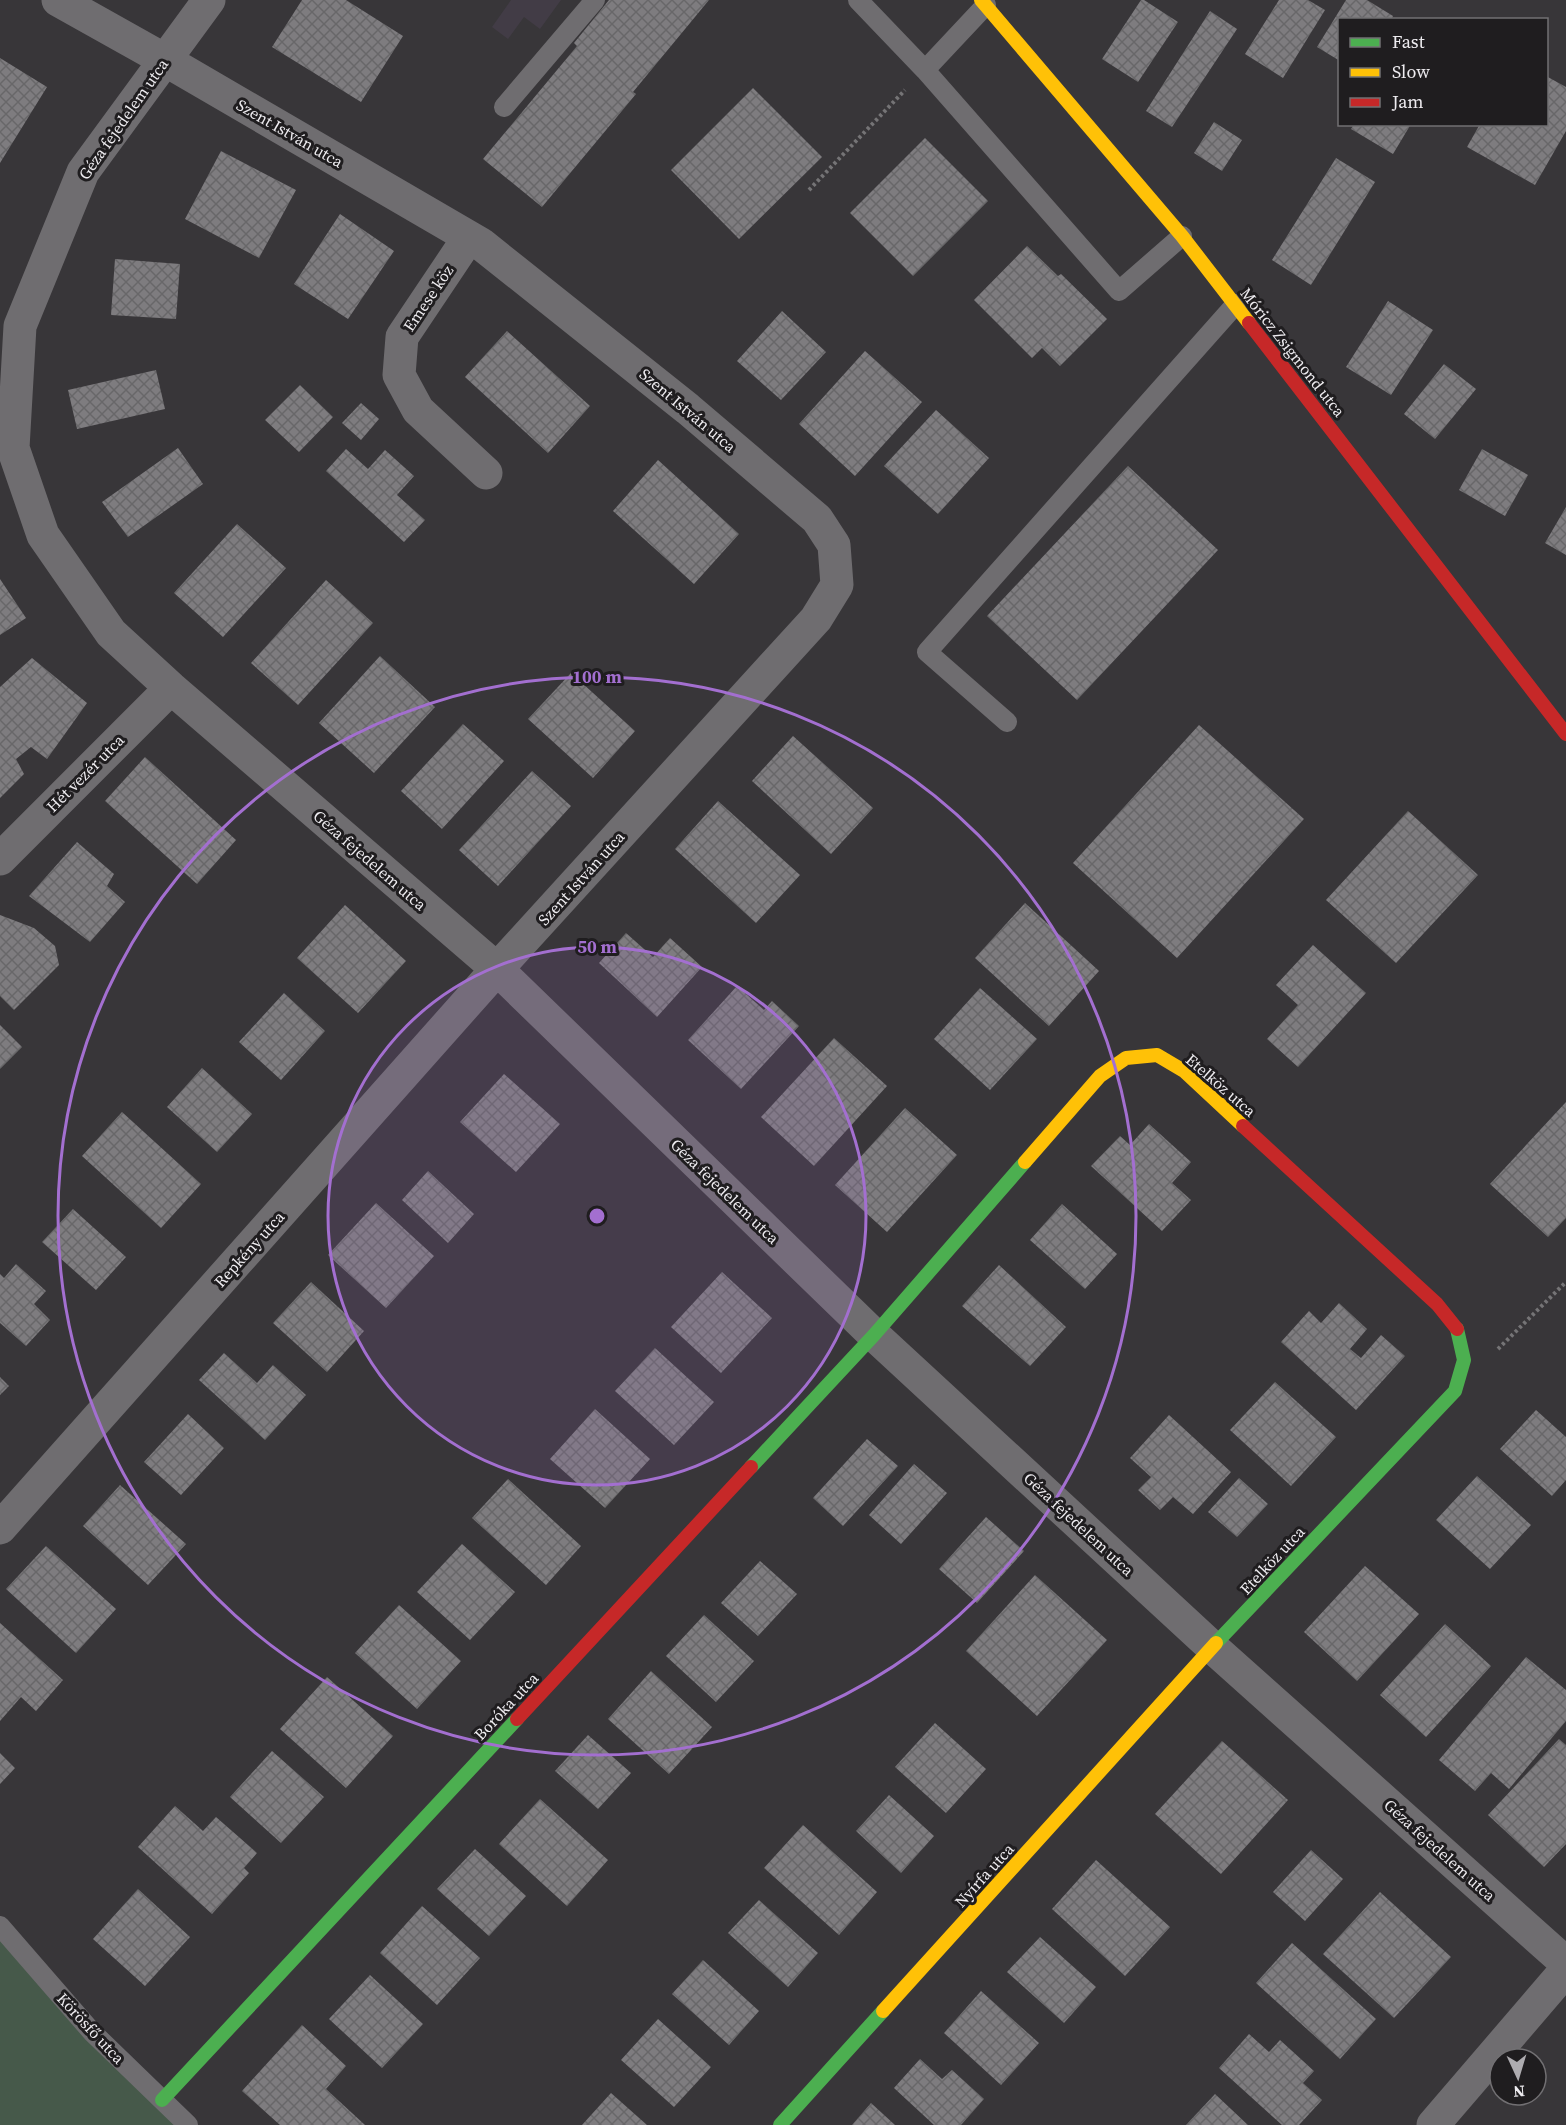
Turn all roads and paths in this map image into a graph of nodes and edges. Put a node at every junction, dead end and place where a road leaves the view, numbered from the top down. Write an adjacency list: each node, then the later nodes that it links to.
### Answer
1 (58, 0): 6 (street, Szent István utca)
2 (208, 0): 6 (street, Géza fejedelem utca)
3 (595, 0): 8 (lane)
4 (858, 0): 7 (lane)
5 (984, 3): 7 (lane); 10 (street, Móricz Zsigmond utca)
6 (165, 60): 11 (street, Szent István utca); 13 (street, Géza fejedelem utca)
7 (925, 70): 9 (path); 10 (lane)
8 (504, 107)
9 (809, 190)
10 (1182, 236): 12 (street, Móricz Zsigmond utca)
11 (469, 237): 14 (street, Emese köz); 19 (street, Szent István utca)
12 (1236, 304): 16 (lane); 17 (street, Móricz Zsigmond utca)
13 (9, 344): 15 (street, Géza fejedelem utca)
14 (486, 472)
15 (171, 688): 18 (street, Hét vezér utca); 19 (street, Géza fejedelem utca)
16 (1007, 722)
17 (1566, 734)
18 (0, 859)
19 (497, 969): 21 (street, Géza fejedelem utca); 23 (street, Repkény utca)
20 (1566, 1282): 22 (path)
21 (874, 1335): 22 (street, Etelköz utca); 24 (street, Géza fejedelem utca); 28 (street, Boróka utca)
22 (1455, 1391): 24 (street, Etelköz utca)
23 (0, 1528)
24 (1212, 1647): 26 (street, Géza fejedelem utca); 30 (street, Nyírfa utca)
25 (0, 1926): 28 (lane, Körösfő utca)
26 (1566, 1963)
27 (1566, 1970): 31 (street)
28 (162, 2100): 29 (lane, Körösfő utca)
29 (188, 2125)
30 (780, 2125)
31 (1433, 2125)

